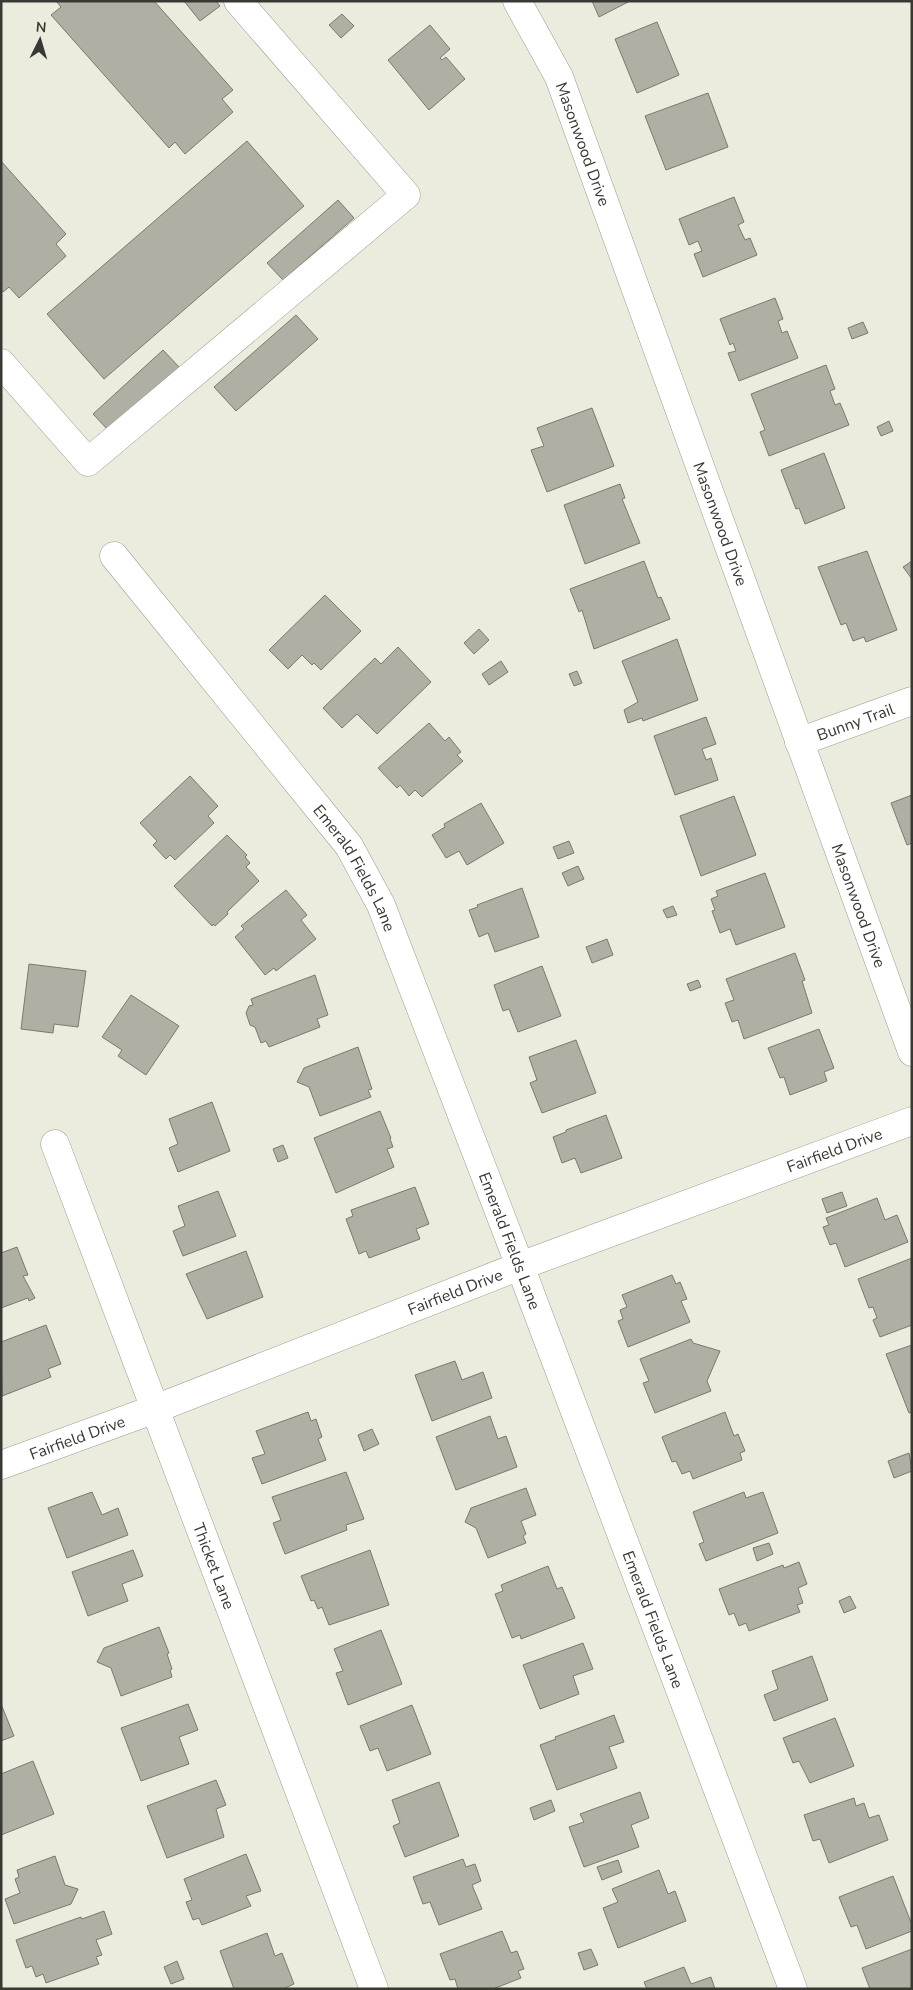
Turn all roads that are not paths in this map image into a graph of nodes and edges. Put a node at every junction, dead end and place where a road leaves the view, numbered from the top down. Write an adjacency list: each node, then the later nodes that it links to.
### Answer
1 (238, 1): 3 (street)
2 (517, 1): 6 (street, Masonwood Drive)
3 (1, 363)
4 (114, 556): 10 (street, Emerald Fields Lane)
5 (912, 701): 6 (street, Bunny Trail)
6 (800, 742): 7 (street, Masonwood Drive)
7 (912, 1052)
8 (912, 1121): 10 (street, Fairfield Drive)
9 (55, 1144): 11 (street, Thicket Lane)
10 (520, 1266): 11 (street, Fairfield Drive); 14 (street, Emerald Fields Lane)
11 (155, 1409): 12 (street, Fairfield Drive); 13 (street, Thicket Lane)
12 (1, 1465)
13 (374, 1989)
14 (794, 1989)

